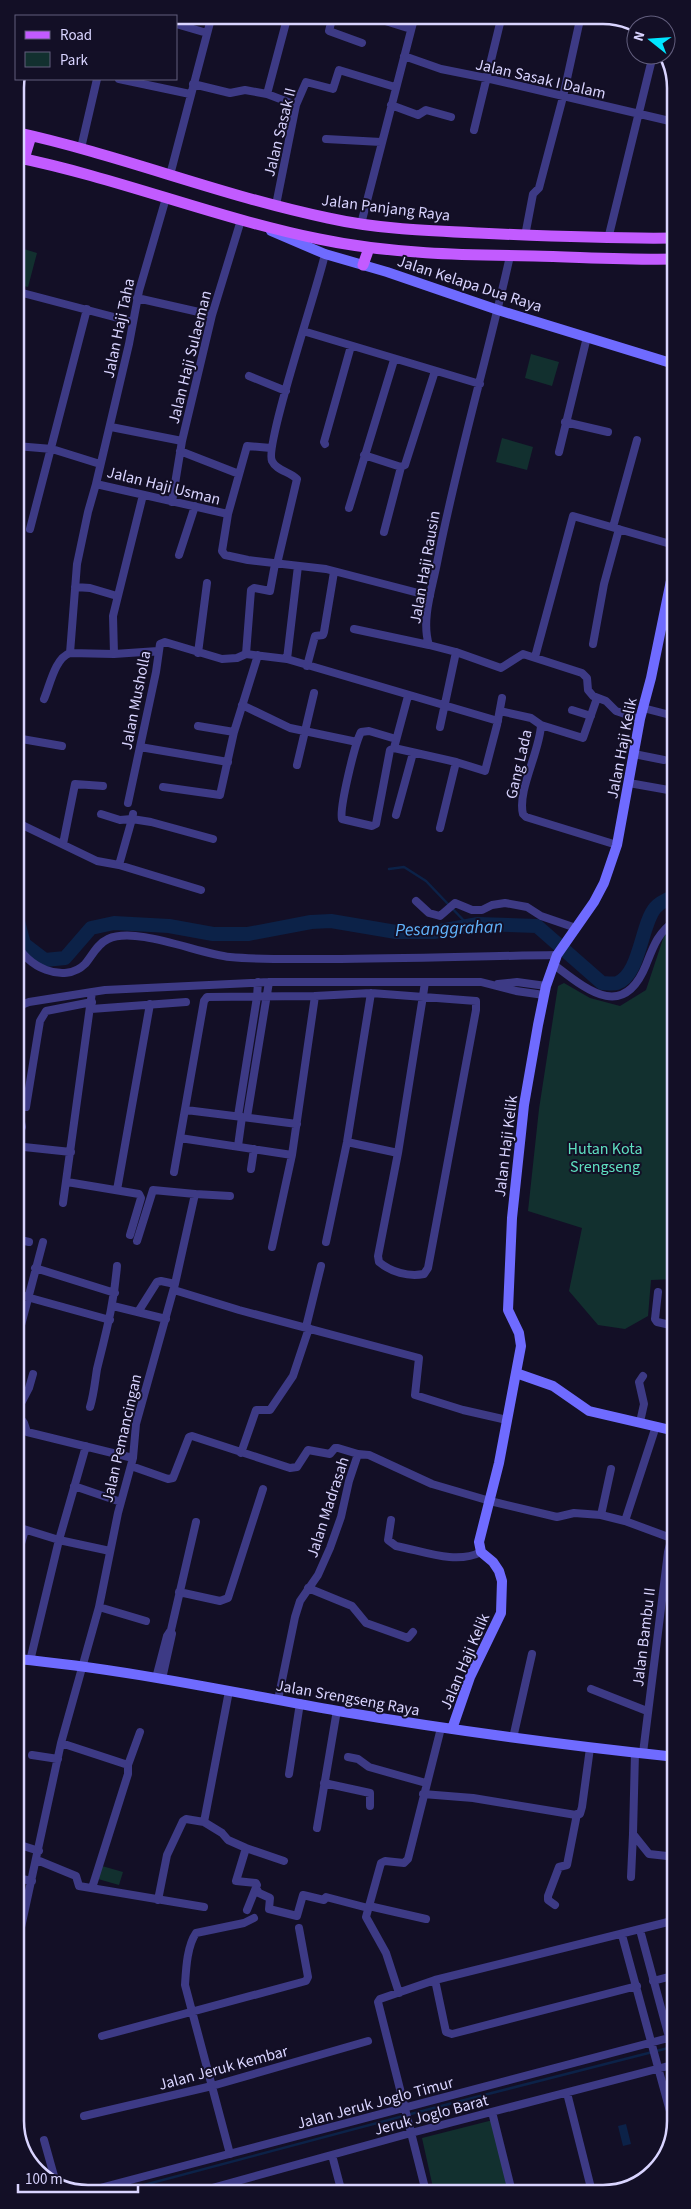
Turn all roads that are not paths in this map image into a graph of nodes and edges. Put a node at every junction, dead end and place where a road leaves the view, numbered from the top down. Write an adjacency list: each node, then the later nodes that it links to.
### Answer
1 (210, 24): 10 (street)
2 (286, 24): 20 (street)
3 (332, 24): 11 (street)
4 (395, 24): 9 (street)
5 (412, 24): 9 (street)
6 (500, 24): 14 (street)
7 (579, 24): 21 (street)
8 (178, 25): 10 (street)
9 (411, 29): 12 (street)
10 (207, 33): 17 (street)
11 (362, 43)
12 (404, 56): 14 (street, Jalan Sasak I Dalam); 18 (street)
13 (650, 65): 24 (street)
14 (486, 78): 21 (street, Jalan Sasak I Dalam); 27 (street)
15 (97, 80): 32 (street)
16 (124, 80): 19 (street)
17 (193, 84): 19 (street); 20 (street)
18 (396, 87): 22 (street, Jalan Sasak II); 23 (street)
19 (190, 94): 35 (street)
20 (267, 94): 22 (street)
21 (563, 98): 24 (street, Jalan Sasak I Dalam); 41 (street)
22 (296, 105): 37 (street, Jalan Sasak II)
23 (391, 105): 25 (street); 31 (street)
24 (638, 114): 26 (street, Jalan Sasak I Dalam); 43 (street)
25 (452, 117)
26 (667, 120)
27 (474, 130)
28 (24, 134): 29 (main road, Jalan Panjang Raya)
29 (31, 136): 32 (main road, Jalan Panjang Raya); 33 (main road)
30 (326, 139): 31 (street)
31 (381, 142): 39 (street)
32 (81, 148): 35 (main road, Jalan Panjang Raya)
33 (24, 149)
34 (24, 159): 36 (main road)
35 (170, 175): 37 (main road, Jalan Panjang Raya)
36 (166, 198): 38 (main road); 50 (street, Jalan Haji Taha)
37 (276, 205): 39 (main road, Jalan Panjang Raya)
38 (241, 220): 40 (main road); 53 (street, Jalan Haji Sulaeman)
39 (361, 224): 41 (main road, Jalan Panjang Raya)
40 (259, 225): 44 (main road); 45 (street, Jalan Kelapa Dua Raya)
41 (525, 236): 43 (main road, Jalan Panjang Raya)
42 (667, 238): 43 (main road, Jalan Panjang Raya)
43 (608, 239)
44 (368, 248): 46 (main road); 48 (main road)
45 (325, 254): 48 (street, Jalan Kelapa Dua Raya); 55 (street)
46 (510, 256): 47 (main road); 52 (street, Jalan Haji Rausin)
47 (667, 259)
48 (363, 265): 52 (street, Jalan Kelapa Dua Raya)
49 (24, 293): 51 (street)
50 (137, 298): 53 (street); 54 (street, Jalan Haji Taha)
51 (87, 309): 54 (street); 72 (street)
52 (498, 310): 56 (street, Jalan Kelapa Dua Raya); 62 (street, Jalan Haji Rausin)
53 (212, 315): 68 (street, Jalan Haji Sulaeman)
54 (133, 322): 65 (street, Jalan Haji Taha)
55 (303, 332): 57 (street); 63 (street)
56 (587, 337): 59 (street, Jalan Kelapa Dua Raya); 64 (street)
57 (351, 346): 58 (street); 69 (street)
58 (394, 360): 60 (street); 75 (street)
59 (667, 362)
60 (435, 371): 62 (street); 77 (street)
61 (249, 376): 63 (street)
62 (480, 384): 96 (street, Jalan Haji Rausin)
63 (286, 391): 71 (street)
64 (565, 422): 66 (street); 74 (street)
65 (111, 427): 68 (street); 76 (street, Jalan Haji Taha)
66 (608, 432)
67 (637, 440): 85 (street)
68 (182, 441): 73 (street, Jalan Haji Sulaeman)
69 (325, 444)
70 (24, 447): 72 (street, Jalan Haji Usman)
71 (272, 448): 78 (street); 90 (street)
72 (52, 449): 76 (street, Jalan Haji Usman); 86 (street)
73 (180, 451): 78 (street); 81 (street, Jalan Haji Sulaeman)
74 (559, 452)
75 (364, 455): 77 (street); 83 (street)
76 (100, 464): 79 (street, Jalan Haji Usman)
77 (401, 467): 87 (street)
78 (239, 474): 84 (street)
79 (96, 484): 80 (street, Jalan Haji Usman); 94 (street)
80 (143, 495): 81 (street, Jalan Haji Usman); 95 (street)
81 (172, 502): 82 (street, Jalan Haji Usman)
82 (195, 506): 84 (street, Jalan Haji Usman); 89 (street)
83 (349, 508)
84 (228, 514): 90 (street, Jalan Haji Usman)
85 (616, 528): 88 (street); 99 (street); 108 (street)
86 (30, 529)
87 (384, 532)
88 (667, 543)
89 (179, 555)
90 (276, 564): 91 (street, Jalan Haji Usman); 106 (street)
91 (298, 566): 92 (street, Jalan Haji Usman); 109 (street)
92 (334, 572): 96 (street, Jalan Haji Usman); 110 (street)
93 (207, 583): 104 (street)
94 (75, 587): 95 (street); 103 (street)
95 (117, 596): 105 (street)
96 (430, 596): 100 (street, Jalan Haji Rausin)
97 (667, 627): 118 (street, Jalan Haji Kelik)
98 (354, 629): 100 (street)
99 (593, 644)
100 (429, 645): 102 (street, Jalan Haji Rausin)
101 (158, 651): 104 (street, Jalan Musholla); 105 (street); 134 (street, Jalan Musholla)
102 (456, 652): 108 (street, Jalan Haji Rausin); 117 (street)
103 (70, 653): 105 (street); 115 (street)
104 (198, 653): 106 (street, Jalan Musholla)
105 (114, 654)
106 (246, 654): 107 (street, Jalan Musholla)
107 (258, 655): 109 (street, Jalan Musholla); 116 (street)
108 (535, 656): 114 (street)
109 (287, 659): 110 (street, Jalan Musholla)
110 (307, 666): 112 (street, Jalan Musholla)
111 (314, 693): 129 (street)
112 (408, 696): 117 (street, Jalan Musholla); 131 (street)
113 (502, 698): 120 (street)
114 (597, 698): 122 (street); 123 (street)
115 (44, 699)
116 (242, 705): 128 (street); 129 (street)
117 (446, 707): 124 (street, Jalan Musholla); 127 (street)
118 (642, 708): 121 (street); 123 (street, Jalan Haji Kelik)
119 (572, 710): 122 (street)
120 (500, 711): 124 (street); 125 (street, Gang Lada)
121 (667, 714)
122 (591, 716): 125 (street)
123 (640, 719): 137 (street, Jalan Haji Kelik)
124 (498, 721): 140 (street)
125 (541, 725): 154 (street, Gang Lada)
126 (198, 726): 128 (street)
127 (440, 727)
128 (234, 732): 139 (street)
129 (304, 732): 132 (street); 141 (street)
130 (24, 739): 133 (street)
131 (396, 739): 132 (street); 135 (street)
132 (357, 742): 135 (street)
133 (62, 746)
134 (140, 746): 139 (street); 146 (street, Jalan Musholla)
135 (394, 748): 136 (street)
136 (413, 753): 140 (street); 148 (street)
137 (634, 754): 138 (street); 142 (street, Jalan Haji Kelik)
138 (664, 760)
139 (228, 762): 144 (street)
140 (456, 762): 151 (street)
141 (297, 765)
142 (629, 783): 145 (street); 154 (street, Jalan Haji Kelik)
143 (103, 786): 153 (street)
144 (163, 787)
145 (667, 790)
146 (128, 803)
147 (101, 814): 149 (street)
148 (396, 815)
149 (133, 816): 152 (street); 155 (street)
150 (24, 826): 153 (street)
151 (440, 828)
152 (213, 839)
153 (63, 844): 155 (street)
154 (617, 845): 159 (street, Jalan Haji Kelik)
155 (119, 865): 156 (street)
156 (202, 890)
157 (416, 901): 159 (street)
158 (667, 926): 161 (street)
159 (574, 931): 161 (street, Jalan Haji Kelik)
160 (24, 955): 161 (street)
161 (556, 957): 165 (street, Jalan Haji Kelik)
162 (258, 982): 163 (street); 166 (street); 168 (street)
163 (269, 982): 164 (street); 171 (street)
164 (425, 982): 165 (street); 170 (street)
165 (545, 991): 217 (street, Jalan Haji Kelik)
166 (92, 992): 173 (street); 175 (street)
167 (370, 993): 169 (street); 170 (street); 183 (street)
168 (257, 996): 171 (street); 176 (street); 179 (street)
169 (315, 996): 171 (street); 181 (street)
170 (423, 996): 188 (street); 188 (street)
171 (267, 997): 177 (street)
172 (186, 1002): 174 (street)
173 (24, 1004)
174 (150, 1004): 175 (street); 193 (street)
175 (91, 1006): 178 (street); 187 (street)
176 (243, 1086): 177 (street); 180 (street)
177 (252, 1087): 180 (street)
178 (26, 1107)
179 (186, 1110): 180 (street); 182 (street)
180 (243, 1117): 181 (street); 185 (street)
181 (297, 1124): 189 (street)
182 (180, 1138): 185 (street); 191 (street)
183 (347, 1142): 188 (street); 200 (street)
184 (24, 1146): 187 (street)
185 (238, 1146): 186 (street)
186 (254, 1149): 189 (street); 190 (street)
187 (71, 1152): 192 (street)
188 (398, 1153)
189 (292, 1155): 201 (street)
190 (251, 1169)
191 (174, 1172)
192 (66, 1182): 193 (street); 196 (street)
193 (117, 1190): 194 (street)
194 (195, 1194): 195 (street); 205 (street, Jalan Pemancingan)
195 (230, 1196)
196 (63, 1204)
197 (24, 1241): 198 (street)
198 (28, 1242)
199 (43, 1242): 204 (street)
200 (326, 1242)
201 (272, 1247)
202 (117, 1266): 207 (street)
203 (320, 1266): 216 (street)
204 (35, 1268): 207 (street); 209 (street)
205 (174, 1287): 211 (street); 213 (street, Jalan Pemancingan); 216 (street)
206 (658, 1292): 215 (street)
207 (115, 1293): 210 (street)
208 (24, 1297): 209 (street)
209 (28, 1298): 212 (street); 214 (street)
210 (113, 1306): 211 (street); 214 (street)
211 (138, 1312): 213 (street)
212 (24, 1314)
213 (166, 1319): 230 (street, Jalan Pemancingan)
214 (110, 1320): 221 (street)
215 (667, 1324)
216 (307, 1327): 222 (street); 228 (street)
217 (516, 1373): 222 (street, Jalan Haji Kelik); 223 (street)
218 (33, 1374): 220 (street)
219 (644, 1376): 223 (street)
220 (24, 1397)
221 (90, 1407)
222 (507, 1420): 235 (street, Jalan Haji Kelik)
223 (640, 1422): 225 (street)
224 (24, 1423): 227 (street)
225 (656, 1426): 226 (street); 239 (street)
226 (667, 1429)
227 (86, 1446): 230 (street); 233 (street)
228 (241, 1453): 229 (street); 231 (street)
229 (358, 1454): 235 (street, Jalan Madrasah); 248 (street, Jalan Madrasah)
230 (133, 1458): 231 (street, Jalan Pemancingan)
231 (131, 1466): 236 (street, Jalan Pemancingan)
232 (611, 1469): 237 (street)
233 (74, 1486): 236 (street); 243 (street)
234 (263, 1489): 249 (street)
235 (490, 1501): 237 (street, Jalan Madrasah); 246 (street, Jalan Haji Kelik)
236 (121, 1502): 245 (street, Jalan Pemancingan)
237 (602, 1515): 239 (street, Jalan Madrasah)
238 (391, 1520): 246 (street)
239 (625, 1521): 244 (street, Jalan Madrasah)
240 (196, 1522): 249 (street)
241 (25, 1530): 242 (street); 243 (street)
242 (24, 1533)
243 (59, 1540): 245 (street); 255 (street)
244 (667, 1541)
245 (110, 1551): 250 (street, Jalan Pemancingan)
246 (481, 1552): 265 (street, Jalan Haji Kelik)
247 (667, 1578): 263 (street, Jalan Bambu II)
248 (308, 1588): 252 (street); 260 (street, Jalan Madrasah)
249 (179, 1592): 257 (street)
250 (99, 1607): 251 (street); 256 (street, Jalan Pemancingan)
251 (146, 1621)
252 (413, 1632)
253 (532, 1654): 267 (street)
254 (24, 1660): 255 (street, Jalan Srengseng Raya)
255 (30, 1660): 256 (street, Jalan Srengseng Raya)
256 (83, 1665): 257 (street, Jalan Srengseng Raya); 268 (street, Jalan Pemancingan)
257 (159, 1679): 259 (street, Jalan Srengseng Raya)
258 (591, 1689): 263 (street)
259 (229, 1691): 260 (street, Jalan Srengseng Raya); 282 (street)
260 (278, 1700): 261 (street, Jalan Srengseng Raya)
261 (300, 1704): 262 (street, Jalan Srengseng Raya); 276 (street)
262 (336, 1710): 264 (street, Jalan Srengseng Raya); 277 (street)
263 (648, 1711): 270 (street, Jalan Bambu II)
264 (441, 1728): 265 (street, Jalan Srengseng Raya); 278 (street)
265 (452, 1729): 267 (street, Jalan Srengseng Raya)
266 (140, 1732): 275 (street)
267 (513, 1738): 269 (street, Jalan Srengseng Raya)
268 (61, 1743): 274 (street, Jalan Pemancingan); 275 (street)
269 (590, 1748): 270 (street, Jalan Srengseng Raya); 281 (street)
270 (639, 1753): 272 (street, Jalan Srengseng Raya); 284 (street, Jalan Bambu II)
271 (32, 1755): 274 (street)
272 (667, 1756)
273 (348, 1757): 278 (street)
274 (58, 1759): 287 (street, Jalan Pemancingan)
275 (128, 1765): 294 (street)
276 (288, 1774)
277 (324, 1783): 280 (street); 283 (street)
278 (426, 1783): 279 (street)
279 (423, 1794): 281 (street); 299 (street)
280 (370, 1806)
281 (577, 1814): 297 (street)
282 (204, 1822): 286 (street); 296 (street)
283 (316, 1828)
284 (633, 1834): 288 (street); 291 (street, Jalan Bambu II)
285 (24, 1846): 287 (street)
286 (246, 1848): 290 (street); 295 (street)
287 (39, 1851): 289 (street, Jalan Pemancingan)
288 (667, 1856)
289 (37, 1860): 293 (street, Jalan Pemancingan); 294 (street)
290 (284, 1861)
291 (631, 1877)
292 (24, 1879): 293 (street)
293 (32, 1881): 301 (street, Jalan Pemancingan)
294 (92, 1888): 296 (street)
295 (256, 1888): 299 (street); 300 (street)
296 (158, 1900): 298 (street)
297 (555, 1905)
298 (204, 1907)
299 (368, 1907): 303 (street); 312 (street)
300 (247, 1910)
301 (24, 1914)
302 (254, 1918): 313 (street)
303 (426, 1919)
304 (667, 1922): 306 (street)
305 (299, 1928): 313 (street)
306 (640, 1930): 307 (street); 310 (street)
307 (622, 1935): 309 (street); 311 (street)
308 (667, 1977): 310 (street)
309 (435, 1980): 311 (street); 312 (street)
310 (653, 1981): 314 (street)
311 (636, 1986): 318 (street)
312 (399, 1993): 324 (street)
313 (193, 2012): 315 (street); 321 (street)
314 (667, 2025)
315 (102, 2036)
316 (667, 2039): 318 (street, Jalan Jeruk Joglo Timur)
317 (368, 2041): 321 (street, Jalan Jeruk Kembar)
318 (653, 2043): 320 (street); 324 (street, Jalan Jeruk Joglo Timur)
319 (667, 2066): 320 (street, Jeruk Joglo Barat)
320 (659, 2068): 322 (street, Jeruk Joglo Barat); 323 (street)
321 (212, 2086): 326 (street, Jalan Jeruk Kembar); 329 (street)
322 (567, 2093): 325 (street, Jeruk Joglo Barat); 339 (street)
323 (667, 2099)
324 (406, 2111): 327 (street); 329 (street, Jalan Jeruk Joglo Timur)
325 (492, 2112): 327 (street, Jeruk Joglo Barat); 338 (street)
326 (84, 2116)
327 (410, 2130): 330 (street, Jeruk Joglo Barat); 337 (street)
328 (44, 2140): 331 (street)
329 (230, 2154): 333 (street, Jalan Jeruk Joglo Timur)
330 (332, 2155): 332 (street, Jeruk Joglo Barat); 336 (street)
331 (54, 2176)
332 (234, 2182): 334 (street, Jeruk Joglo Barat); 335 (street)
333 (112, 2185)
334 (223, 2185)
335 (235, 2185)
336 (340, 2185)
337 (424, 2185)
338 (511, 2185)
339 (590, 2185)

